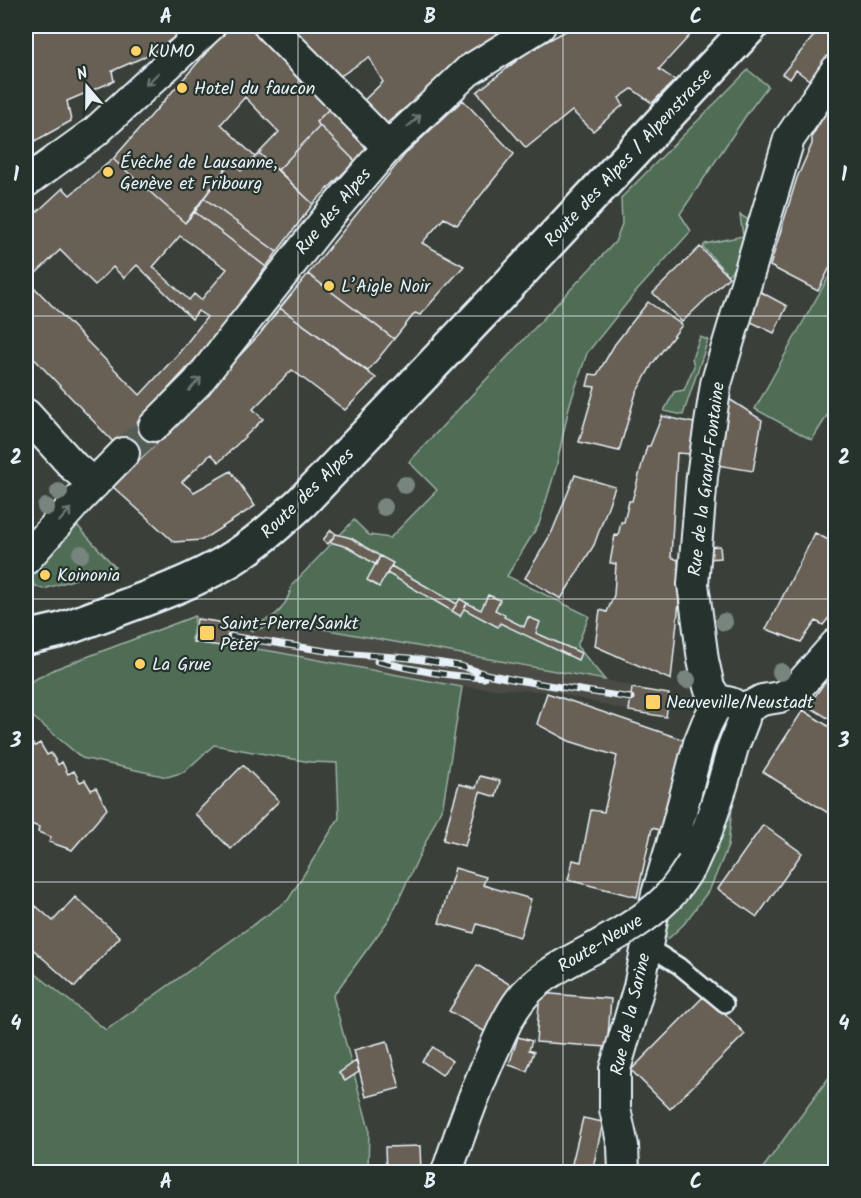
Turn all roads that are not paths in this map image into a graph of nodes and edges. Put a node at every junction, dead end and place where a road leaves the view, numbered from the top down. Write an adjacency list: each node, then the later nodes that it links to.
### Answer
1 (210, 26): 7 (street, one-way to 7)
2 (269, 26): 6 (street)
3 (540, 26): 6 (street, Rue des Alpes, one-way to 3)
4 (751, 26): 8 (main road, Route des Alpes / Alpenstrasse)
5 (836, 70): 16 (street, Rue de la Grand-Fontaine)
6 (388, 147): 10 (street, Rue des Alpes, one-way to 6)
7 (26, 182)
8 (506, 288): 14 (main road, Route des Alpes)
9 (26, 414): 12 (street)
10 (154, 426)
11 (124, 453): 12 (street)
12 (94, 484): 13 (street, one-way to 12)
13 (26, 559)
14 (26, 638)
15 (836, 644): 16 (street)
16 (732, 705): 17 (street, Rue de la Sarine); 20 (street, Route-Neuve, bridge)
17 (646, 945): 18 (lane); 19 (street, Rue de la Sarine)
18 (725, 1004)
19 (619, 1168)
20 (447, 1173)

